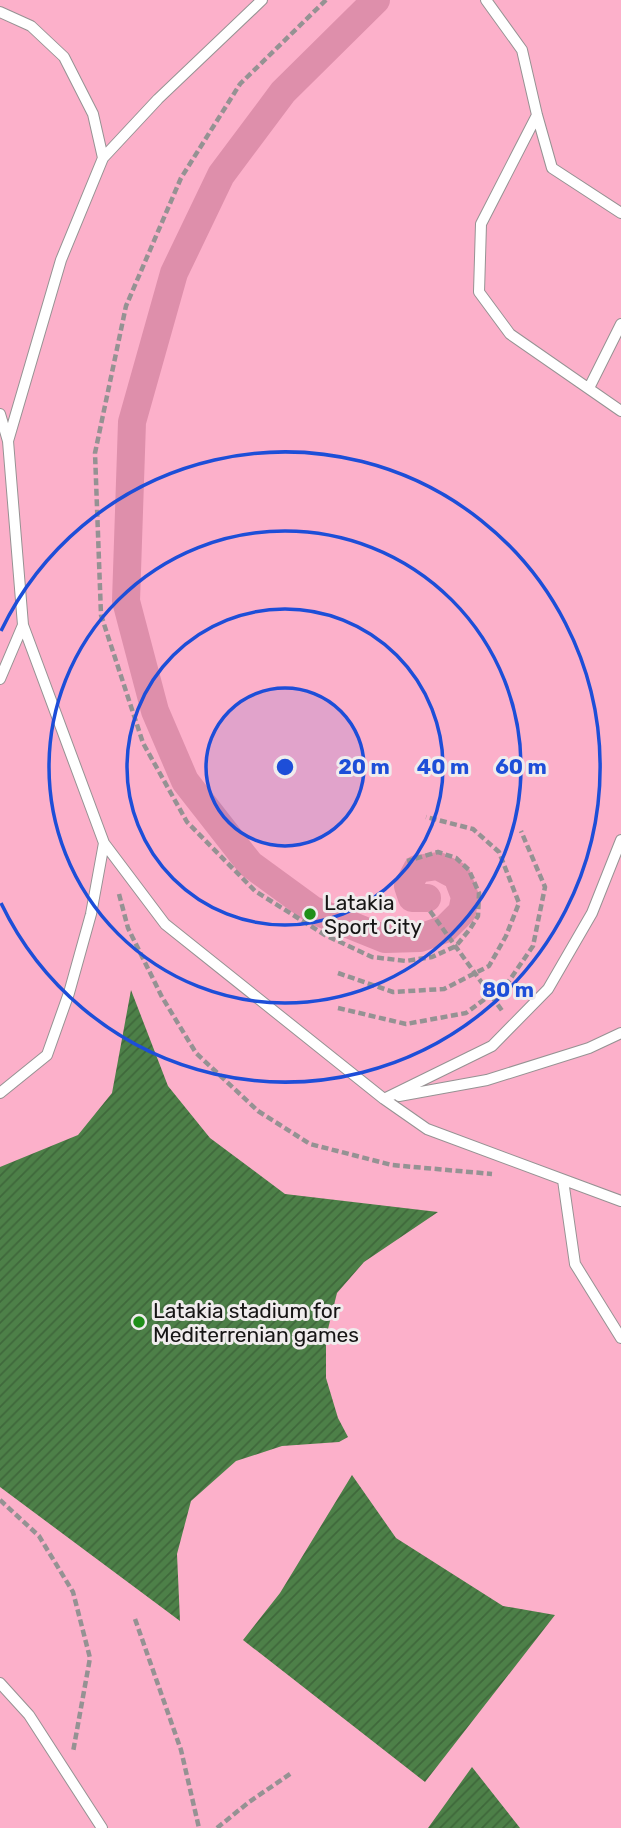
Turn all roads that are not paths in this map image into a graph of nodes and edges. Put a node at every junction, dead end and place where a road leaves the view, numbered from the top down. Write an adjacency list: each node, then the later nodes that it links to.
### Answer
1 (262, 0): 5 (lane)
2 (486, 0): 4 (lane)
3 (0, 12): 5 (lane)
4 (537, 115): 6 (lane); 8 (lane)
5 (103, 158): 11 (lane)
6 (621, 213)
7 (621, 324): 8 (lane)
8 (589, 388): 9 (lane)
9 (621, 411)
10 (0, 414): 11 (lane)
11 (8, 441): 12 (lane)
12 (23, 625): 13 (lane); 15 (lane)
13 (0, 678)
14 (621, 840): 18 (lane)
15 (104, 843): 17 (lane); 18 (lane)
16 (621, 1033): 18 (lane)
17 (0, 1093)
18 (384, 1099): 19 (lane)
19 (563, 1180): 20 (lane); 21 (lane)
20 (621, 1201)
21 (621, 1338)
22 (0, 1683): 23 (lane)
23 (102, 1828)

